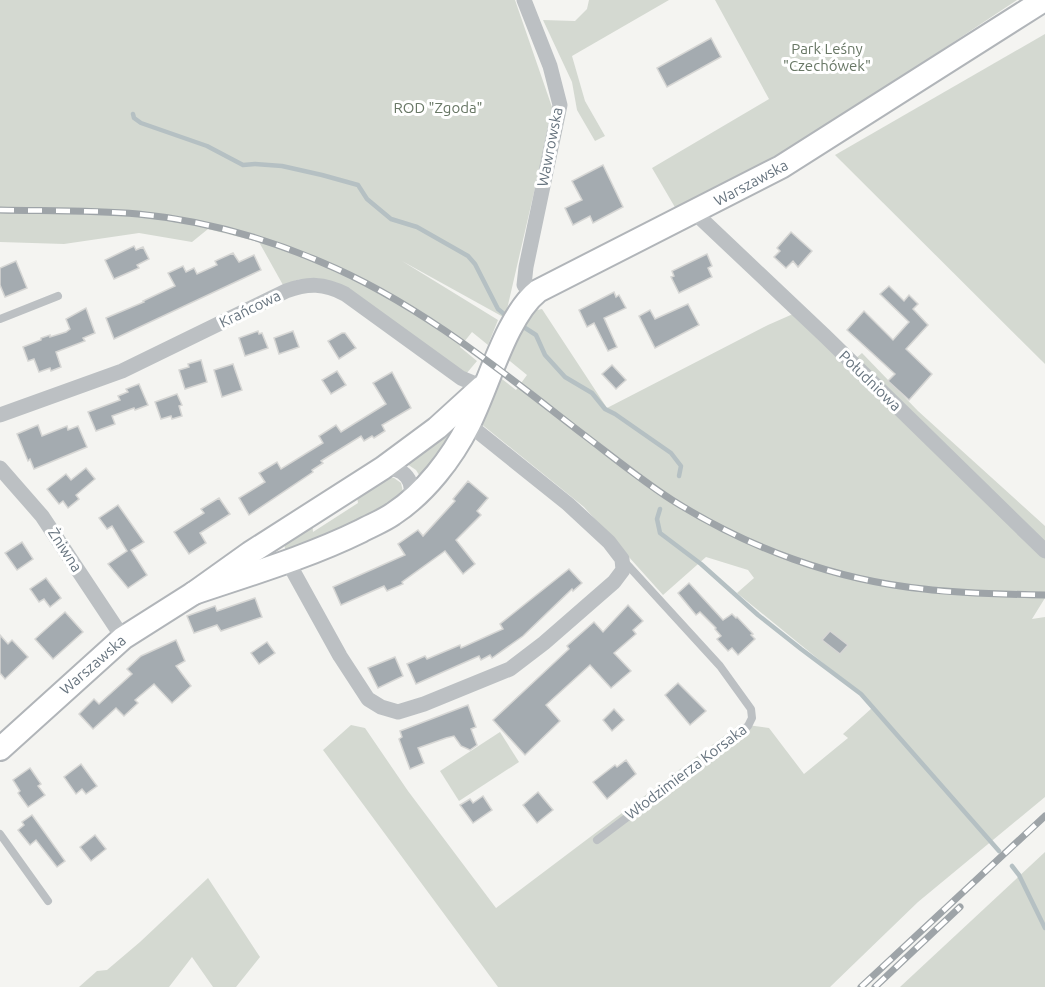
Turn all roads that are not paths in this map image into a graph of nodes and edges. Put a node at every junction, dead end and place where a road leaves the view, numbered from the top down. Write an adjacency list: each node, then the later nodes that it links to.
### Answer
1 (524, 0): 5 (street, Wawrowska)
2 (1044, 0): 3 (street, Warszawska)
3 (694, 212): 5 (street, Warszawska); 14 (street, Południowa)
4 (57, 296): 6 (lane)
5 (533, 296): 7 (street, Warszawska)
6 (0, 319)
7 (486, 383): 8 (street, Krańcowa); 9 (street, Warszawska)
8 (0, 415)
9 (462, 418): 11 (street, Warszawska); 12 (street, Warszawska); 15 (street, Włodzimierza Korsaka)
10 (0, 468): 16 (street, Żniwna)
11 (376, 472): 12 (street); 13 (street, Warszawska)
12 (402, 508): 13 (street, Warszawska)
13 (283, 548): 15 (street); 16 (street, Warszawska)
14 (1045, 551)
15 (622, 559): 19 (lane, Włodzimierza Korsaka)
16 (123, 638): 17 (street, Warszawska)
17 (0, 749)
18 (0, 834): 20 (lane)
19 (597, 840)
20 (48, 901)

